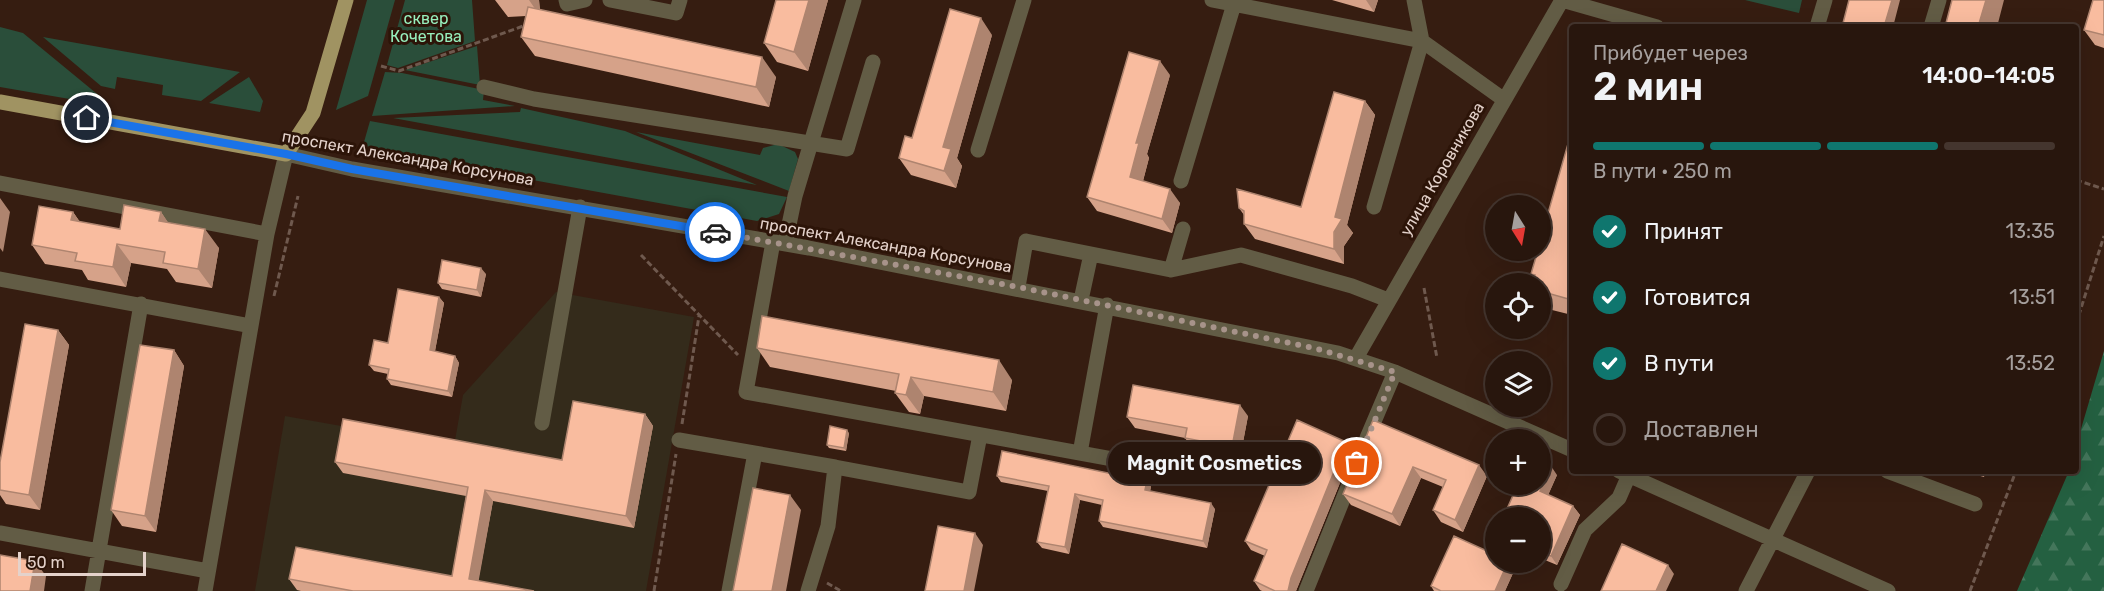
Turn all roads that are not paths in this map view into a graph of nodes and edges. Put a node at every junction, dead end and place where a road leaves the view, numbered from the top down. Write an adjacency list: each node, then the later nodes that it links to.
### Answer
1 (346, 0): 24 (main road)
2 (566, 0): 3 (street)
3 (585, 0)
4 (610, 0): 5 (street)
5 (680, 0)
6 (854, 0): 22 (street)
7 (1024, 0): 23 (street)
8 (1212, 0): 13 (street)
9 (1414, 0): 17 (street)
10 (1562, 0): 14 (street); 20 (street, улица Коровникова)
11 (1825, 0): 15 (street)
12 (1939, 0): 16 (street)
13 (1234, 4): 17 (street); 25 (street)
14 (1647, 24)
15 (1818, 24)
16 (1932, 24)
17 (1422, 41): 20 (street); 28 (street)
18 (873, 62): 22 (street)
19 (484, 87): 22 (street)
20 (1503, 99): 37 (street, улица Коровникова)
21 (0, 102): 24 (main road, проспект Александра Корсунова)
22 (810, 144): 31 (street)
23 (978, 150)
24 (286, 154): 27 (street, проспект Александра Корсунова); 30 (street)
25 (1181, 181)
26 (0, 183): 30 (street)
27 (580, 207): 31 (street, проспект Александра Корсунова); 43 (street)
28 (1374, 207)
29 (1183, 229): 33 (street)
30 (267, 234): 40 (street)
31 (779, 243): 35 (street, проспект Александра Корсунова); 44 (street)
32 (1091, 254): 33 (street); 35 (street); 36 (street)
33 (1171, 270): 37 (street)
34 (0, 279): 38 (street)
35 (1018, 287): 36 (street, проспект Александра Корсунова)
36 (1082, 300): 39 (street, проспект Александра Корсунова)
37 (1388, 300): 41 (street, улица Коровникова)
38 (141, 304): 40 (street); 58 (street)
39 (1107, 305): 41 (street, проспект Александра Корсунова); 48 (street)
40 (251, 326): 59 (street)
41 (1356, 358): 42 (street, проспект Александра Корсунова)
42 (1395, 372): 46 (street, проспект Александра Корсунова); 65 (street)
43 (542, 423)
44 (980, 435): 48 (street); 49 (street)
45 (679, 440): 47 (street)
46 (1569, 449)
47 (755, 453): 49 (street); 63 (street)
48 (1080, 453): 54 (street)
49 (835, 467): 64 (street)
50 (1624, 474): 60 (street)
51 (1626, 474): 57 (street)
52 (1806, 474): 57 (street)
53 (1895, 474): 55 (street)
54 (1211, 477)
55 (1975, 504)
56 (0, 533): 58 (street)
57 (1771, 538): 66 (street); 67 (street)
58 (99, 551): 59 (street); 61 (street)
59 (208, 571): 62 (street)
60 (1561, 584)
61 (92, 591)
62 (205, 591)
63 (729, 591)
64 (808, 591)
65 (1306, 591)
66 (1746, 591)
67 (1888, 591)

